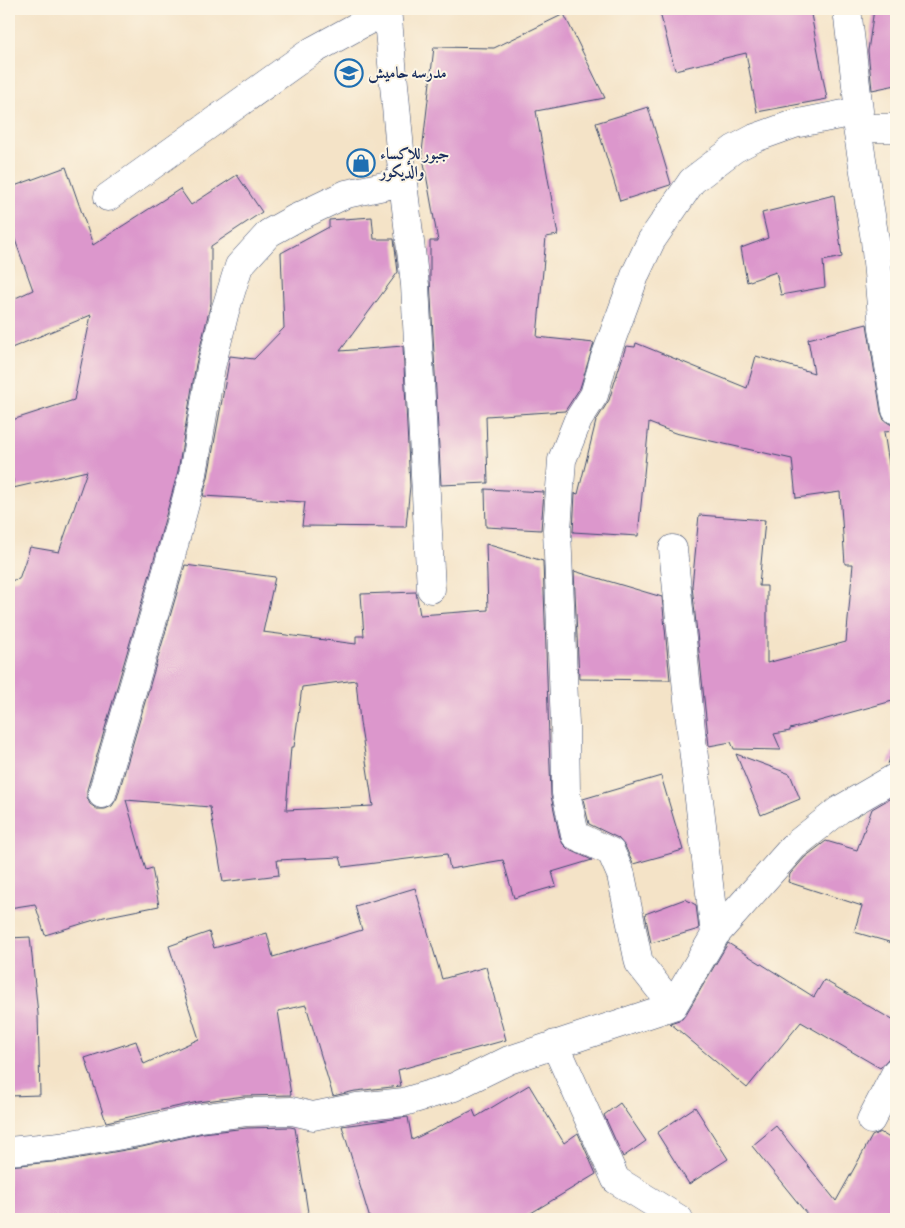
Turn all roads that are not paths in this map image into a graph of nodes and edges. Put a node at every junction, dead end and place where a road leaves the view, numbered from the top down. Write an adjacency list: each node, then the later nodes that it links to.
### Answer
1 (387, 9): 5 (street); 6 (street)
2 (847, 9): 3 (street)
3 (858, 119): 4 (street); 7 (street); 13 (street)
4 (896, 128)
5 (403, 182): 9 (street); 11 (street)
6 (108, 196)
7 (896, 410)
8 (673, 549): 12 (street)
9 (431, 589)
10 (896, 777): 12 (street)
11 (102, 794)
12 (715, 935): 13 (street)
13 (673, 1006): 14 (street)
14 (555, 1044): 17 (street); 18 (street)
15 (896, 1072): 16 (street)
16 (871, 1120)
17 (9, 1151)
18 (679, 1219)

